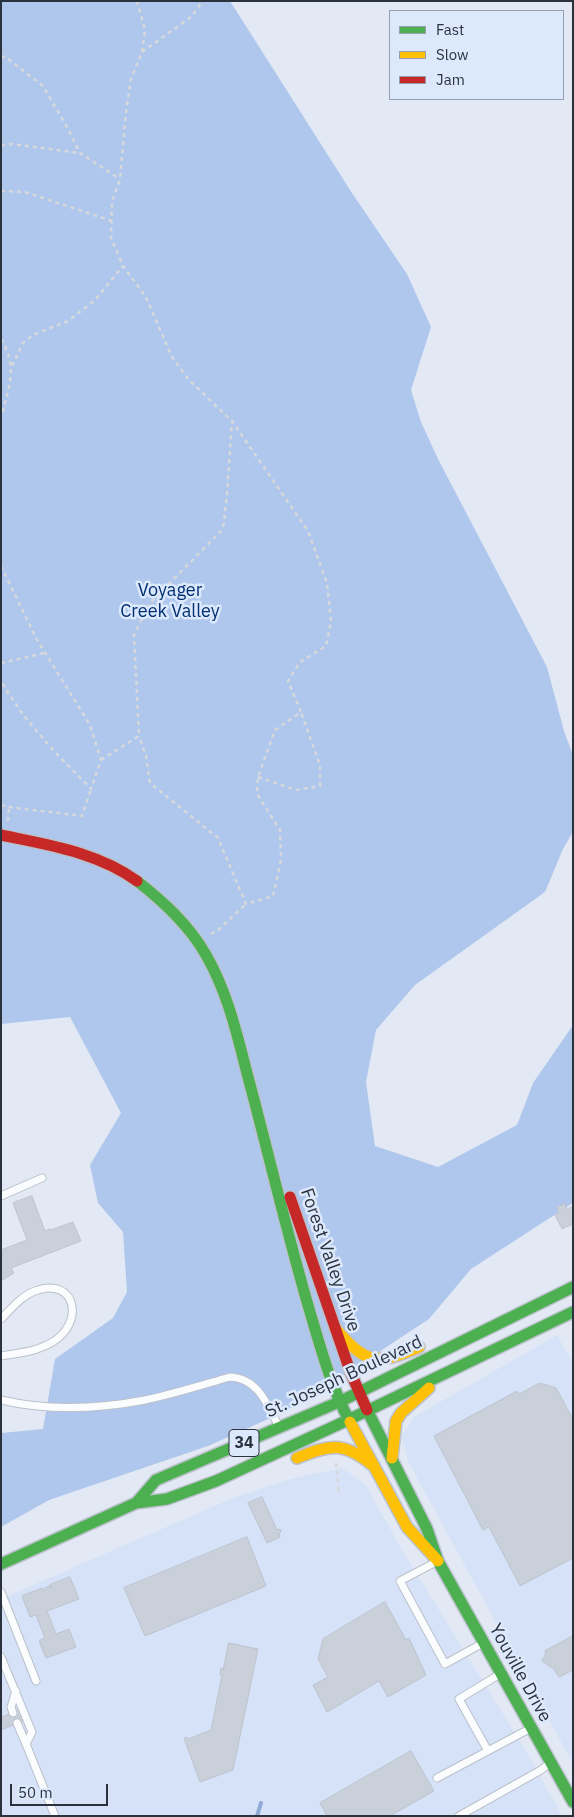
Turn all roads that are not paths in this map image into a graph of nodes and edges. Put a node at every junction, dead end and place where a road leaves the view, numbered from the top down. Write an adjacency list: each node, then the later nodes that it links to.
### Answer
1 (1, 835): 2 (street, Forest Valley Drive)
2 (260, 1121): 10 (street, Forest Valley Drive); 16 (street, Forest Valley Drive)
3 (42, 1178): 4 (lane)
4 (1, 1196)
5 (573, 1275): 7 (street)
6 (573, 1287): 14 (street, St. Joseph Boulevard / 34)
7 (537, 1292)
8 (573, 1312): 13 (street, St. Joseph Boulevard / 34)
9 (1, 1319): 12 (lane)
10 (335, 1328): 11 (street); 14 (street, Forest Valley Drive)
11 (431, 1342)
12 (1, 1356)
13 (448, 1370): 17 (street, St. Joseph Boulevard / 34); 20 (street)
14 (359, 1392): 16 (street, St. Joseph Boulevard / 34); 17 (street, Forest Valley Drive)
15 (1, 1400): 19 (lane)
16 (339, 1402): 18 (street, Youville Drive); 19 (street, St. Joseph Boulevard / 34)
17 (367, 1410): 18 (street, St. Joseph Boulevard / 34); 20 (street, Youville Drive)
18 (348, 1420): 22 (street, Youville Drive); 24 (street, St. Joseph Boulevard / 34)
19 (280, 1428): 25 (street, St. Joseph Boulevard / 34)
20 (392, 1458): 26 (street, Youville Drive)
21 (288, 1462): 22 (street)
22 (371, 1464): 26 (street, Youville Drive)
23 (270, 1469): 24 (street)
24 (216, 1481): 25 (street, St. Joseph Boulevard / 34)
25 (136, 1503): 27 (street, St. Joseph Boulevard / 34)
26 (438, 1561): 29 (street, Youville Drive); 29 (lane)
27 (1, 1564)
28 (1, 1592): 32 (lane)
29 (483, 1642): 31 (street, Youville Drive)
30 (1, 1657): 33 (lane)
31 (501, 1673): 36 (street, Youville Drive); 38 (lane)
32 (36, 1681)
33 (16, 1691): 34 (lane); 37 (lane)
34 (13, 1713)
35 (17, 1723): 37 (lane)
36 (531, 1728): 38 (lane); 39 (street, Youville Drive)
37 (26, 1744): 42 (lane)
38 (488, 1751): 40 (lane)
39 (550, 1762): 41 (street, Youville Drive); 43 (lane)
40 (438, 1778)
41 (573, 1802)
42 (55, 1816)
43 (459, 1816)

